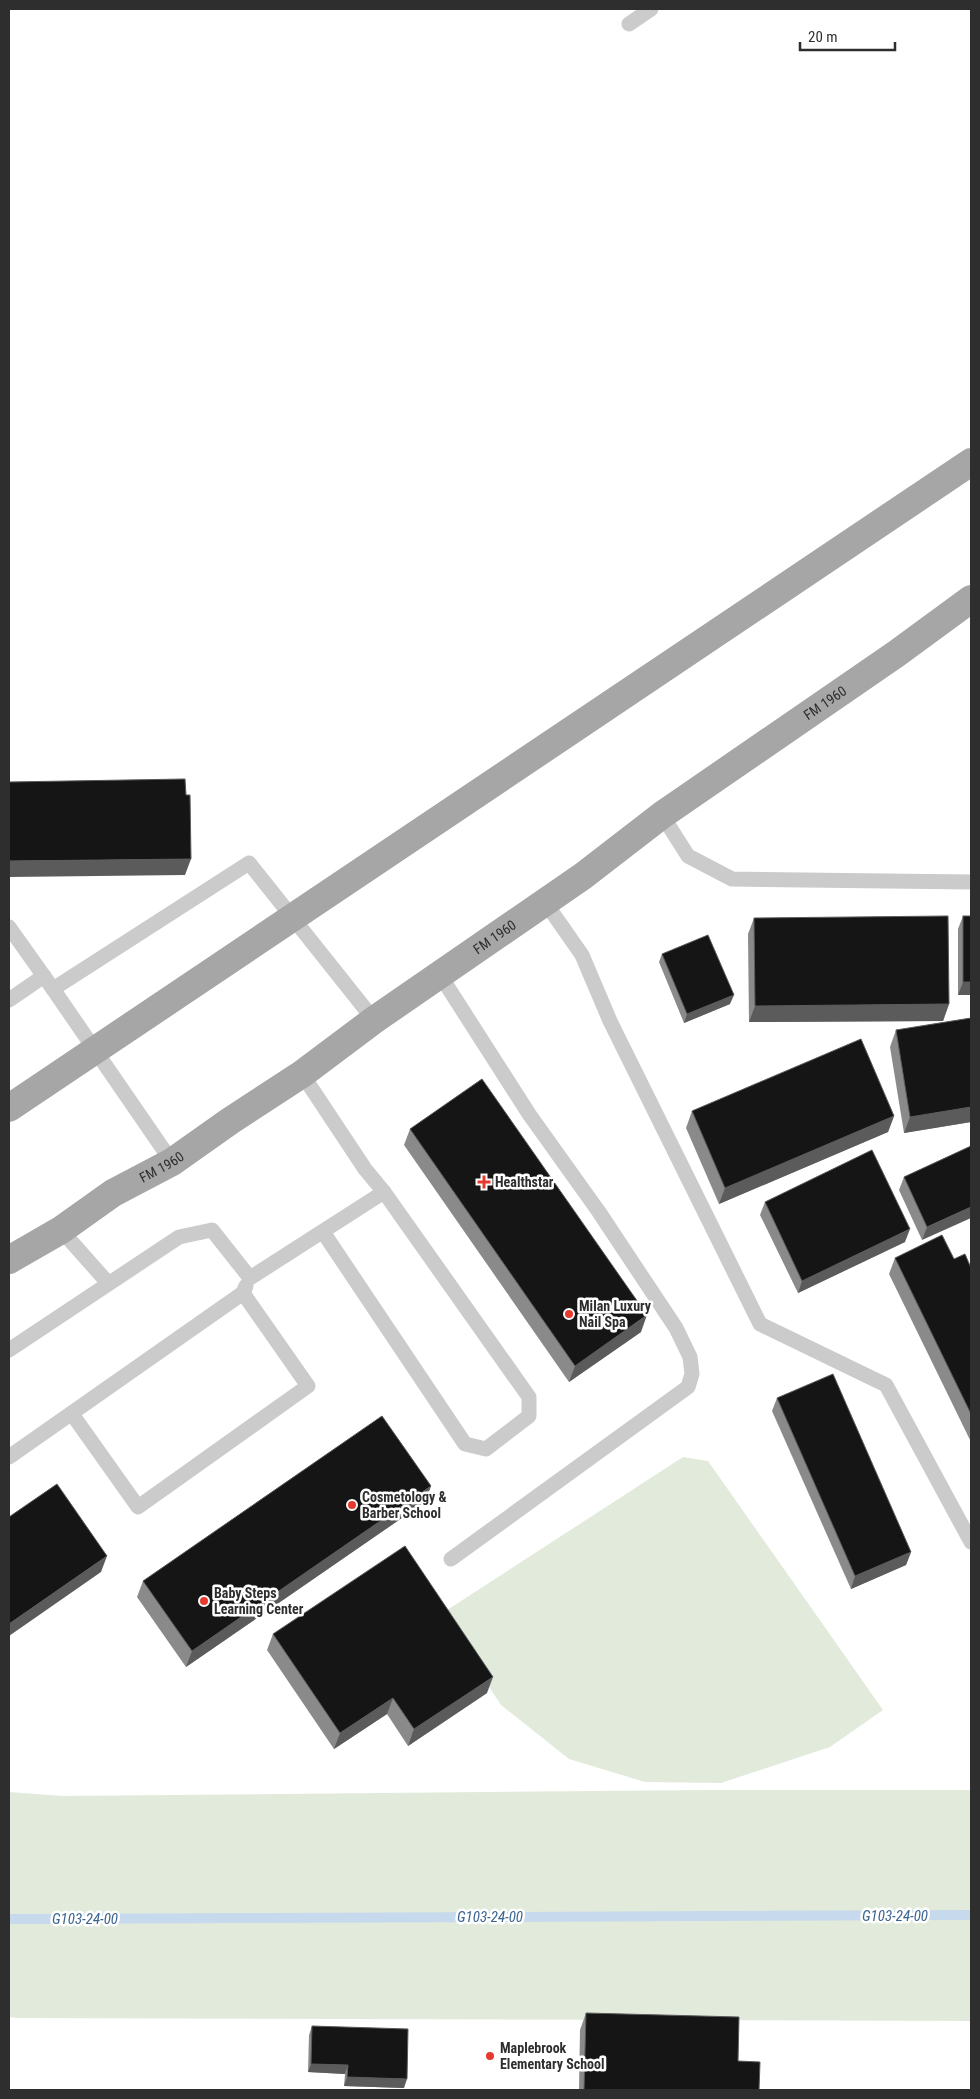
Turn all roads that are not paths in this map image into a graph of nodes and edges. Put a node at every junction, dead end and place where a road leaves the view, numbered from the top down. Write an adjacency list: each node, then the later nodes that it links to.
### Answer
1 (651, 9): 2 (lane)
2 (629, 24)
3 (971, 462): 8 (main road)
4 (971, 598): 5 (main road, FM 1960 / FM 1960)
5 (662, 815): 6 (lane); 7 (main road, FM 1960 / FM 1960)
6 (971, 882)
7 (545, 902): 10 (main road, FM 1960 / FM 1960); 29 (lane)
8 (292, 918): 12 (lane); 14 (lane); 15 (main road)
9 (9, 927): 11 (lane)
10 (440, 975): 14 (main road, FM 1960 / FM 1960); 30 (lane)
11 (44, 976): 12 (lane); 13 (lane)
12 (53, 989): 15 (lane)
13 (9, 1000)
14 (374, 1020): 16 (main road, FM 1960 / FM 1960)
15 (95, 1050): 17 (main road); 18 (lane)
16 (302, 1074): 18 (main road, FM 1960 / FM 1960); 19 (lane)
17 (9, 1108)
18 (172, 1162): 20 (main road, FM 1960 / FM 1960)
19 (384, 1192): 21 (lane); 21 (lane)
20 (61, 1230): 22 (main road, FM 1960 / FM 1960); 24 (lane)
21 (322, 1232): 23 (lane)
22 (9, 1260)
23 (250, 1278): 24 (lane); 25 (lane)
24 (108, 1283): 26 (lane)
25 (243, 1294): 27 (lane); 27 (lane)
26 (9, 1350)
27 (72, 1414): 28 (lane)
28 (9, 1456)
29 (971, 1542)
30 (451, 1559)

